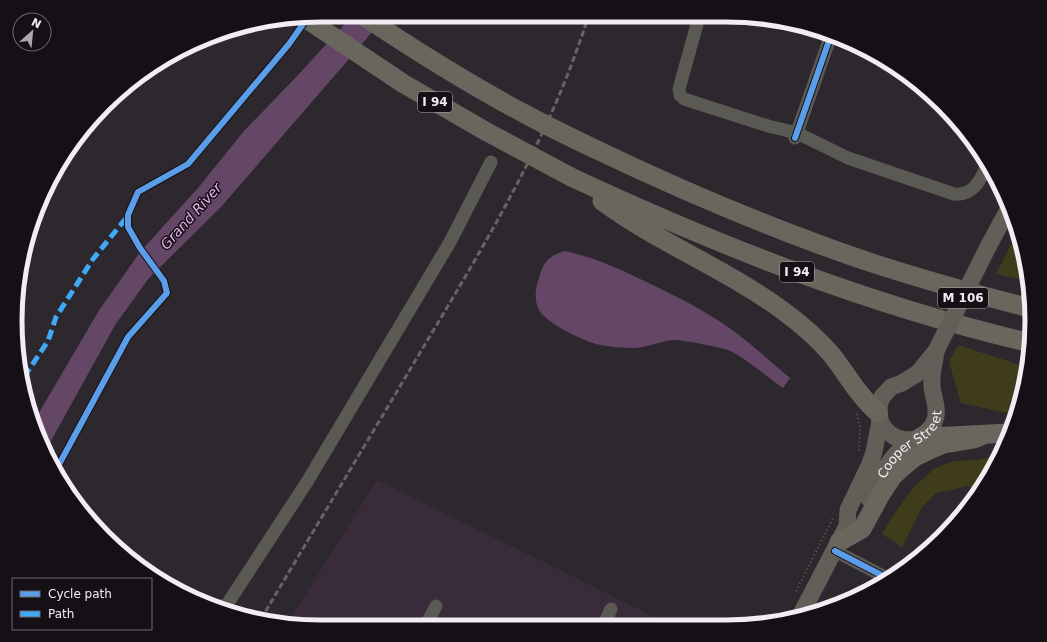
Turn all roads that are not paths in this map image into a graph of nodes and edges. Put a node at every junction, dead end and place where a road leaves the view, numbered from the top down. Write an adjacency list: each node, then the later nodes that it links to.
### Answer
1 (312, 22): 8 (highway, I 94, bridge)
2 (372, 22): 10 (highway, I 94, bridge)
3 (698, 22): 5 (street)
4 (829, 41): 5 (street)
5 (796, 136): 7 (street)
6 (491, 162): 23 (street)
7 (985, 171)
8 (571, 176): 13 (highway, I 94); 17 (highway)
9 (1005, 215): 14 (main road, Cooper Street / M 106, bridge)
10 (949, 286): 11 (highway); 12 (highway, I 94)
11 (1024, 299)
12 (1024, 306)
13 (1024, 341)
14 (936, 351): 15 (main road, Cooper Street / M 106); 16 (main road, Cooper Street / M 106)
15 (902, 383): 16 (main road); 17 (main road, Cooper Street / M 106)
16 (934, 399): 20 (main road, Cooper Street / M 106)
17 (879, 417): 20 (main road); 21 (main road, Cooper Street / M 106)
18 (1003, 434): 19 (highway)
19 (984, 435): 20 (highway); 21 (highway)
20 (918, 438): 21 (main road, Cooper Street / M 106)
21 (840, 540): 22 (street); 26 (main road, Cooper Street / M 106)
22 (884, 575)
23 (227, 605)
24 (436, 606): 27 (street)
25 (612, 609): 28 (street)
26 (803, 610)
27 (429, 620)
28 (606, 620)

